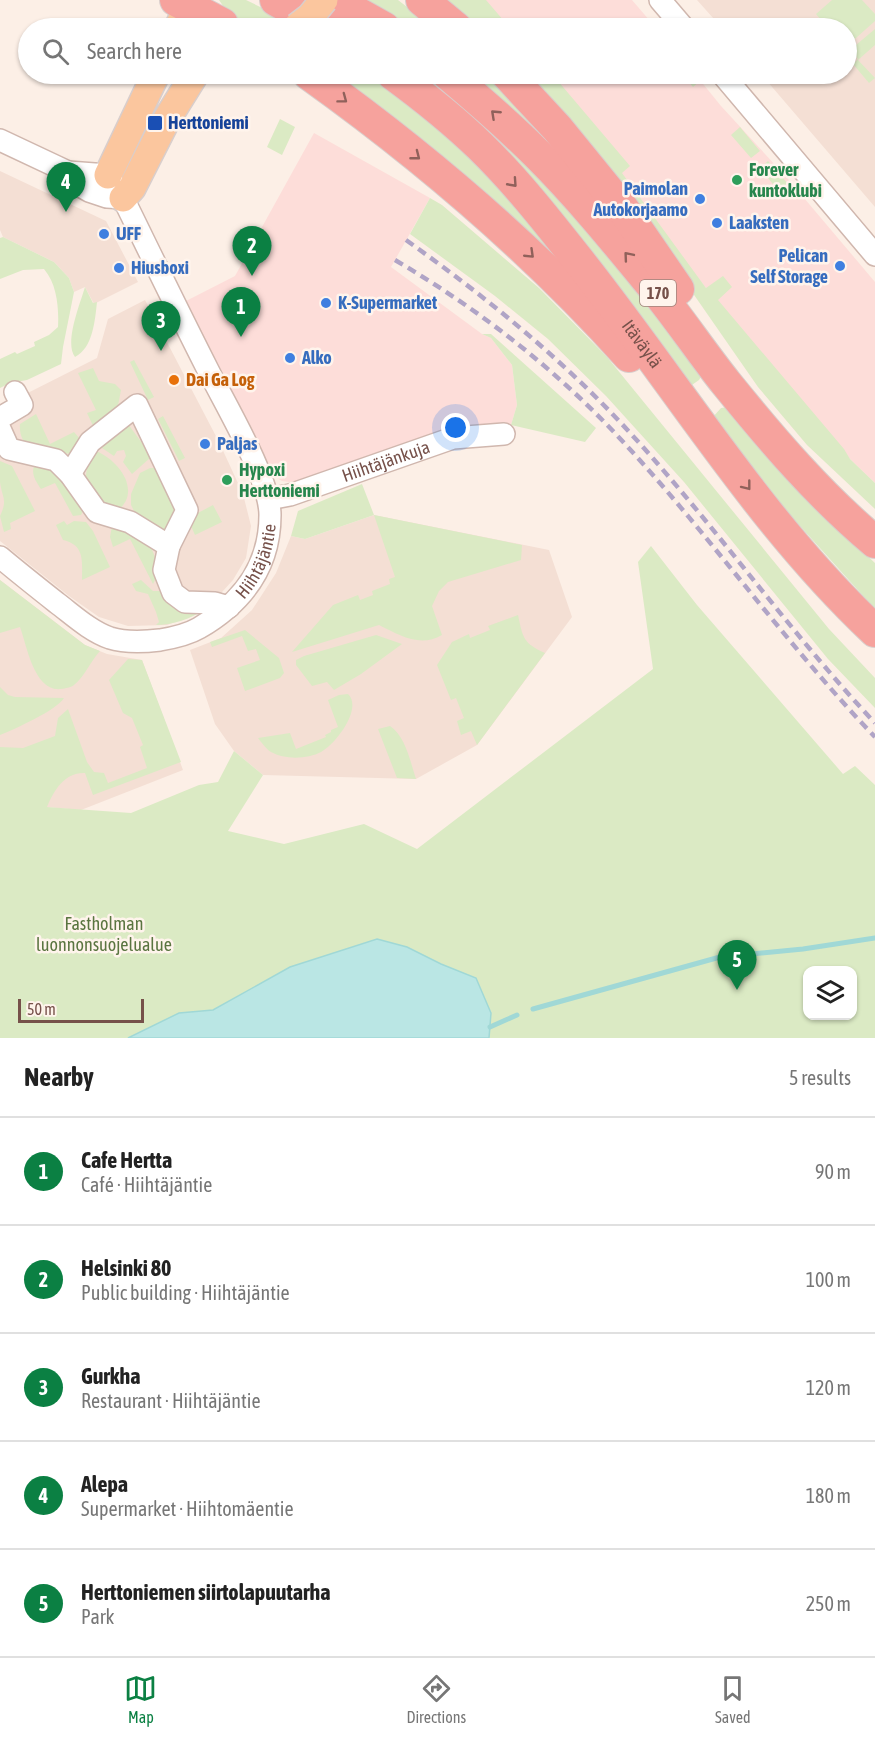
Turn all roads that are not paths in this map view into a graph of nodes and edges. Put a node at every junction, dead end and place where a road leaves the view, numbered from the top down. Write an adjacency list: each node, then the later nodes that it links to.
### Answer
1 (276, 0): 8 (highway)
2 (324, 0): 9 (main road, bridge)
3 (334, 0): 10 (highway)
4 (422, 0): 11 (highway)
5 (660, 0): 12 (street)
6 (187, 7): 7 (highway)
7 (209, 18)
8 (295, 18)
9 (310, 18)
10 (366, 18)
11 (444, 18)
12 (675, 18)
13 (151, 84): 22 (main road)
14 (189, 84): 23 (main road)
15 (322, 84): 29 (highway, one-way to 29)
16 (407, 84): 29 (highway, Itäväylä / 170, one-way to 29)
17 (460, 84): 32 (highway, 170, one-way to 17)
18 (516, 84): 32 (highway)
19 (730, 84): 24 (street)
20 (0, 140): 21 (street)
21 (68, 172): 22 (street); 23 (street)
22 (108, 175): 23 (street, Hiihtäjäntie)
23 (123, 198): 31 (street, Hiihtäjäntie)
24 (875, 255)
25 (15, 392): 26 (street)
26 (0, 418)
27 (0, 429): 30 (street)
28 (504, 434): 31 (street, Hiihtäjänkuja)
29 (718, 449): 35 (highway, Itäväylä / 170, one-way to 35)
30 (70, 474): 33 (street); 33 (street)
31 (269, 499): 36 (street, Hiihtäjäntie)
32 (865, 534)
33 (169, 546): 36 (street)
34 (0, 557): 36 (street, Hiihtäjäntie)
35 (806, 558): 37 (highway, Itäväylä / 170); 38 (highway)
36 (229, 608)
37 (875, 631)
38 (875, 645)

